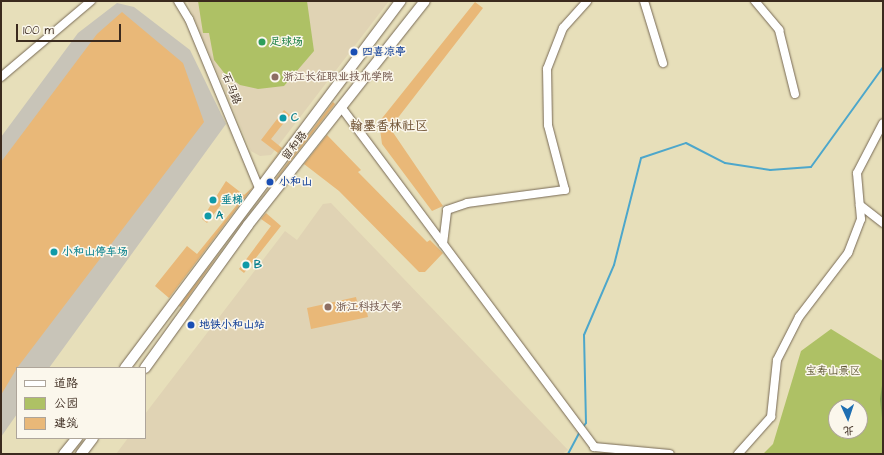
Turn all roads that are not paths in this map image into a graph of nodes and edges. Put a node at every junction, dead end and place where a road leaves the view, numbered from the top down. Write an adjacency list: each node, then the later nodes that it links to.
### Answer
1 (91, 1): 9 (street)
2 (178, 1): 13 (street, 石马路)
3 (401, 1): 13 (main road, 留和路)
4 (425, 1): 11 (main road, 留和路)
5 (587, 1): 16 (street)
6 (644, 1): 8 (street)
7 (755, 1): 10 (street)
8 (663, 64)
9 (1, 77)
10 (795, 94)
11 (341, 107): 16 (street); 18 (main road, 留和路)
12 (883, 123): 14 (street)
13 (259, 188): 17 (main road, 留和路)
14 (860, 204): 15 (street); 24 (street)
15 (883, 222)
16 (443, 244): 23 (street)
17 (126, 367)
18 (146, 367)
19 (76, 439): 21 (main road)
20 (92, 439): 22 (main road)
21 (64, 454)
22 (81, 454)
23 (670, 454)
24 (738, 454)

